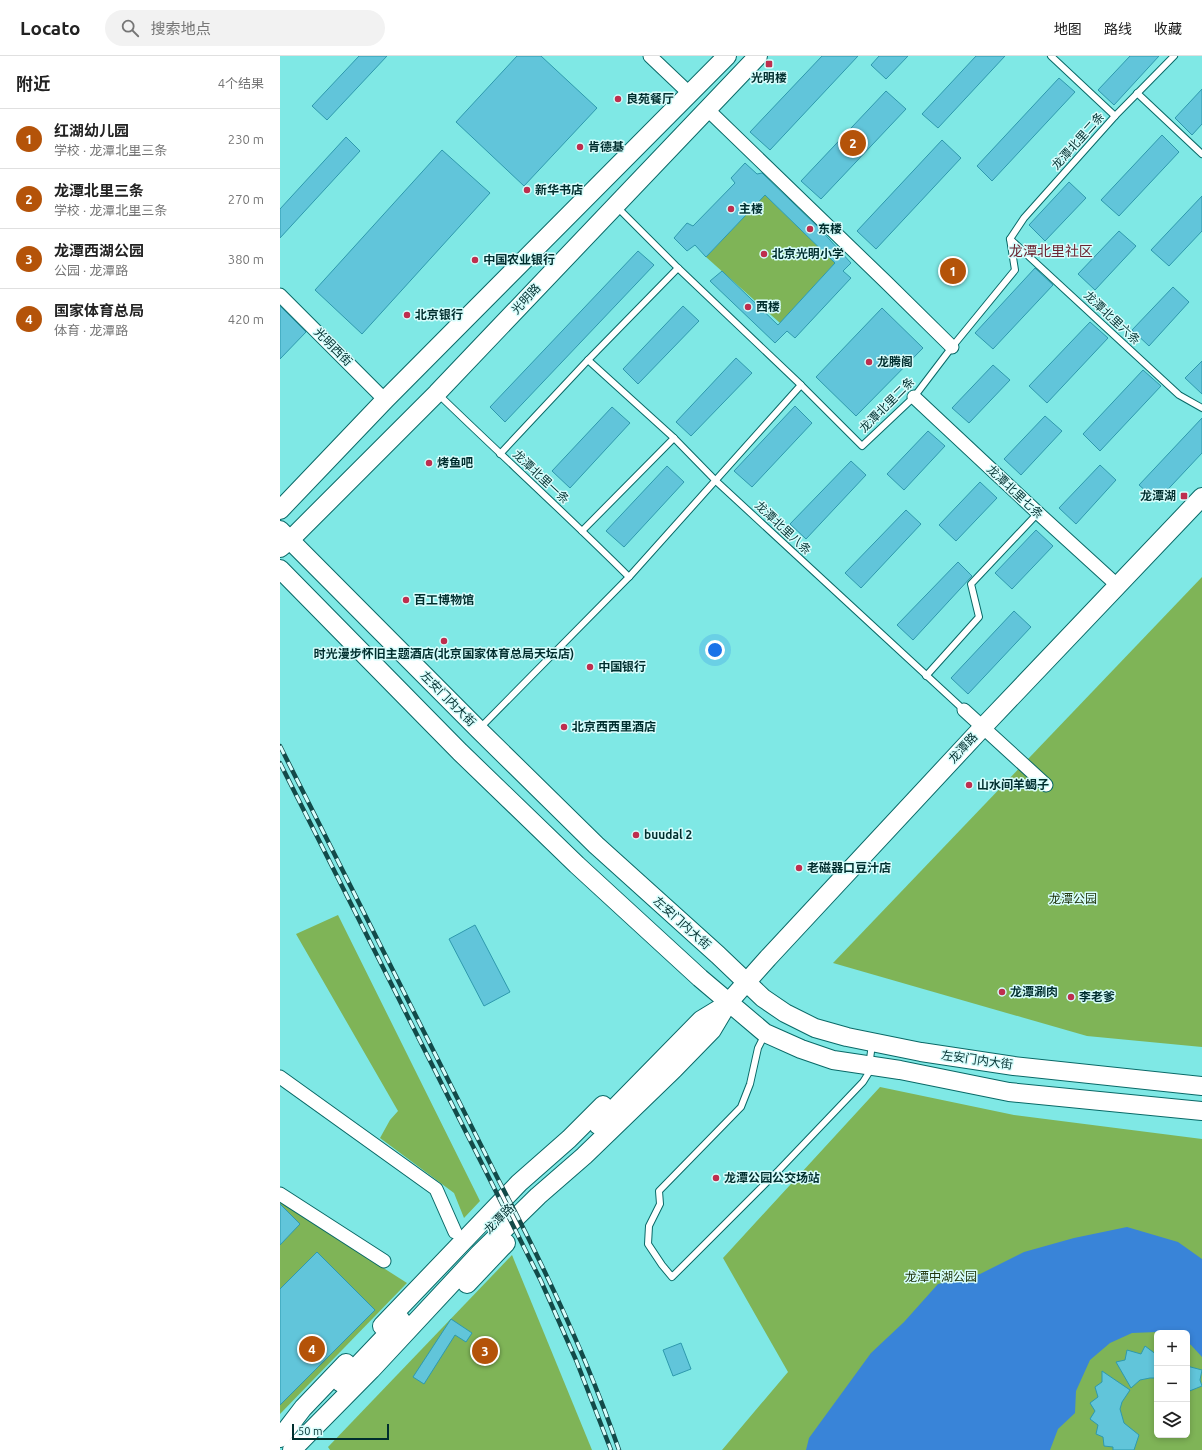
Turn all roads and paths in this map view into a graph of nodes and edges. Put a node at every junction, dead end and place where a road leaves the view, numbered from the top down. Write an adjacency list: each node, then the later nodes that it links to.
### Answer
1 (650, 56): 7 (street)
2 (727, 56): 7 (street)
3 (758, 56): 8 (street, 光明路)
4 (1051, 56): 9 (lane)
5 (1174, 56): 6 (lane, 龙潭北里二条)
6 (1137, 93): 9 (lane, 龙潭北里二条); 10 (lane)
7 (690, 94): 20 (street)
8 (707, 109): 11 (street, 光明路); 15 (street)
9 (1115, 116): 12 (lane, 龙潭北里二条)
10 (1202, 154)
11 (616, 205): 13 (lane, 龙潭北里二条); 18 (street, 光明路)
12 (1010, 239): 15 (lane, 龙潭北里二条); 21 (lane, 龙潭北里六条)
13 (678, 268): 16 (lane); 17 (lane, 龙潭北里二条)
14 (280, 295): 20 (street, 光明西街)
15 (952, 347): 19 (lane, 龙潭北里二条)
16 (588, 360): 22 (lane, 龙潭北里八条); 23 (lane)
17 (801, 385): 19 (lane, 龙潭北里二条); 24 (lane)
18 (437, 393): 23 (lane, 龙潭北里一条); 29 (street, 光明路)
19 (914, 397): 27 (street, 龙潭北里七条)
20 (386, 400): 26 (street)
21 (1202, 408)
22 (674, 438): 24 (lane, 龙潭北里八条); 28 (lane)
23 (500, 454): 28 (lane, 龙潭北里一条)
24 (716, 480): 31 (lane); 33 (lane, 龙潭北里八条)
25 (1202, 498): 32 (street, 龙潭路)
26 (280, 510)
27 (1038, 513): 32 (street, 龙潭北里七条); 33 (lane)
28 (582, 531): 31 (lane, 龙潭北里一条)
29 (284, 539): 36 (street, 左安门内大街)
30 (280, 569): 39 (street, 左安门内大街)
31 (629, 577): 36 (lane)
32 (1118, 586): 35 (street, 龙潭路)
33 (926, 676): 34 (lane, 龙潭北里八条)
34 (964, 710): 35 (street)
35 (983, 727): 37 (street); 38 (street, 龙潭路)
36 (479, 730): 38 (street, 左安门内大街)
37 (1046, 785)
38 (746, 982): 39 (street, 龙潭路); 41 (street, 左安门内大街)
39 (728, 1003): 40 (street, 左安门内大街); 49 (street, 龙潭路); 50 (street, 龙潭路); 51 (street, 龙潭路)
40 (765, 1033): 42 (street, 左安门内大街); 42 (lane)
41 (872, 1042): 42 (lane); 44 (street, 左安门内大街)
42 (870, 1065): 45 (street, 左安门内大街)
43 (280, 1077): 47 (street)
44 (1202, 1086)
45 (1202, 1111)
46 (280, 1194): 48 (street)
47 (456, 1232)
48 (384, 1261)
49 (280, 1438)
50 (280, 1447)
51 (301, 1448)

